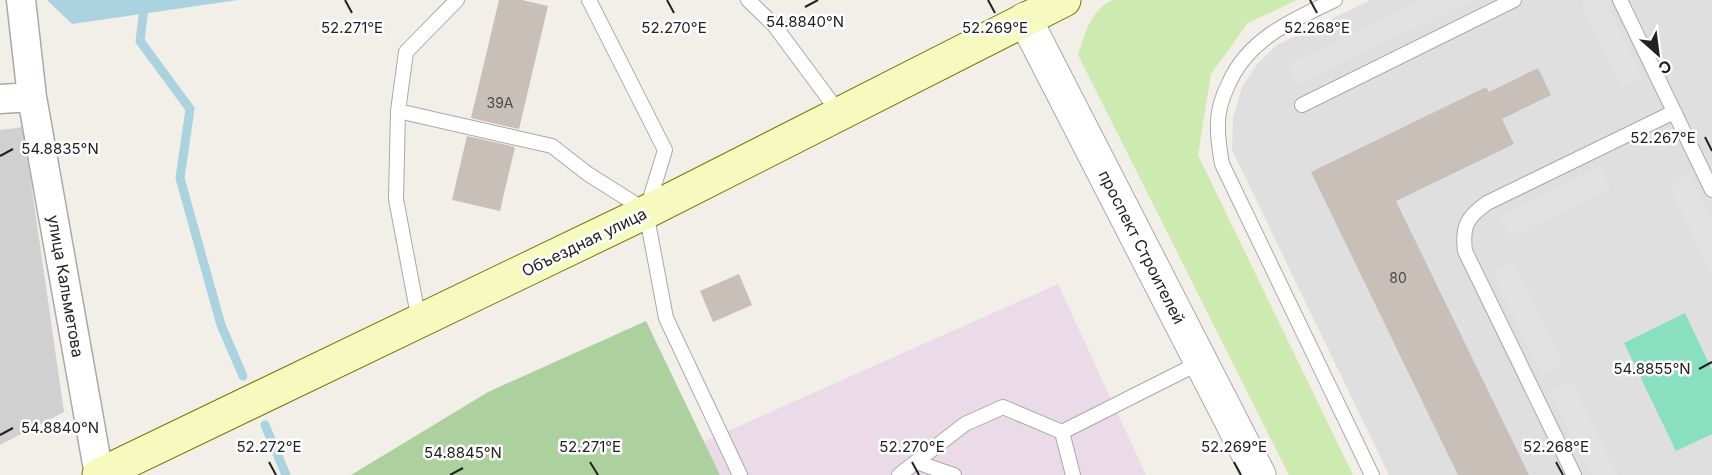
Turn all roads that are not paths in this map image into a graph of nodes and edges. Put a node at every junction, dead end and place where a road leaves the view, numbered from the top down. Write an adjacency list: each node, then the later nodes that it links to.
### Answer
1 (21, 0): 10 (street, улица Кальметова)
2 (457, 0): 13 (lane)
3 (589, 0): 17 (lane)
4 (748, 0): 15 (lane)
5 (1064, 0): 9 (main road, Объездная улица)
6 (1335, 0): 28 (lane)
7 (1514, 0): 12 (lane)
8 (1620, 0): 14 (lane)
9 (1022, 9): 15 (main road, Объездная улица); 19 (street, проспект Строителей)
10 (32, 97): 11 (street); 22 (street, улица Кальметова)
11 (0, 99)
12 (1302, 105)
13 (398, 111): 17 (lane); 18 (lane)
14 (1674, 112): 16 (lane); 29 (lane)
15 (840, 114): 17 (main road, Объездная улица)
16 (1712, 190)
17 (646, 212): 18 (main road, Объездная улица); 23 (lane)
18 (419, 321): 22 (main road, Объездная улица)
19 (1201, 362): 20 (lane); 27 (street, проспект Строителей)
20 (1062, 432): 21 (lane); 26 (lane)
21 (916, 462): 24 (lane); 25 (lane)
22 (99, 475)
23 (740, 475)
24 (899, 475)
25 (954, 475)
26 (1073, 475)
27 (1259, 475)
28 (1372, 475)
29 (1574, 475)

